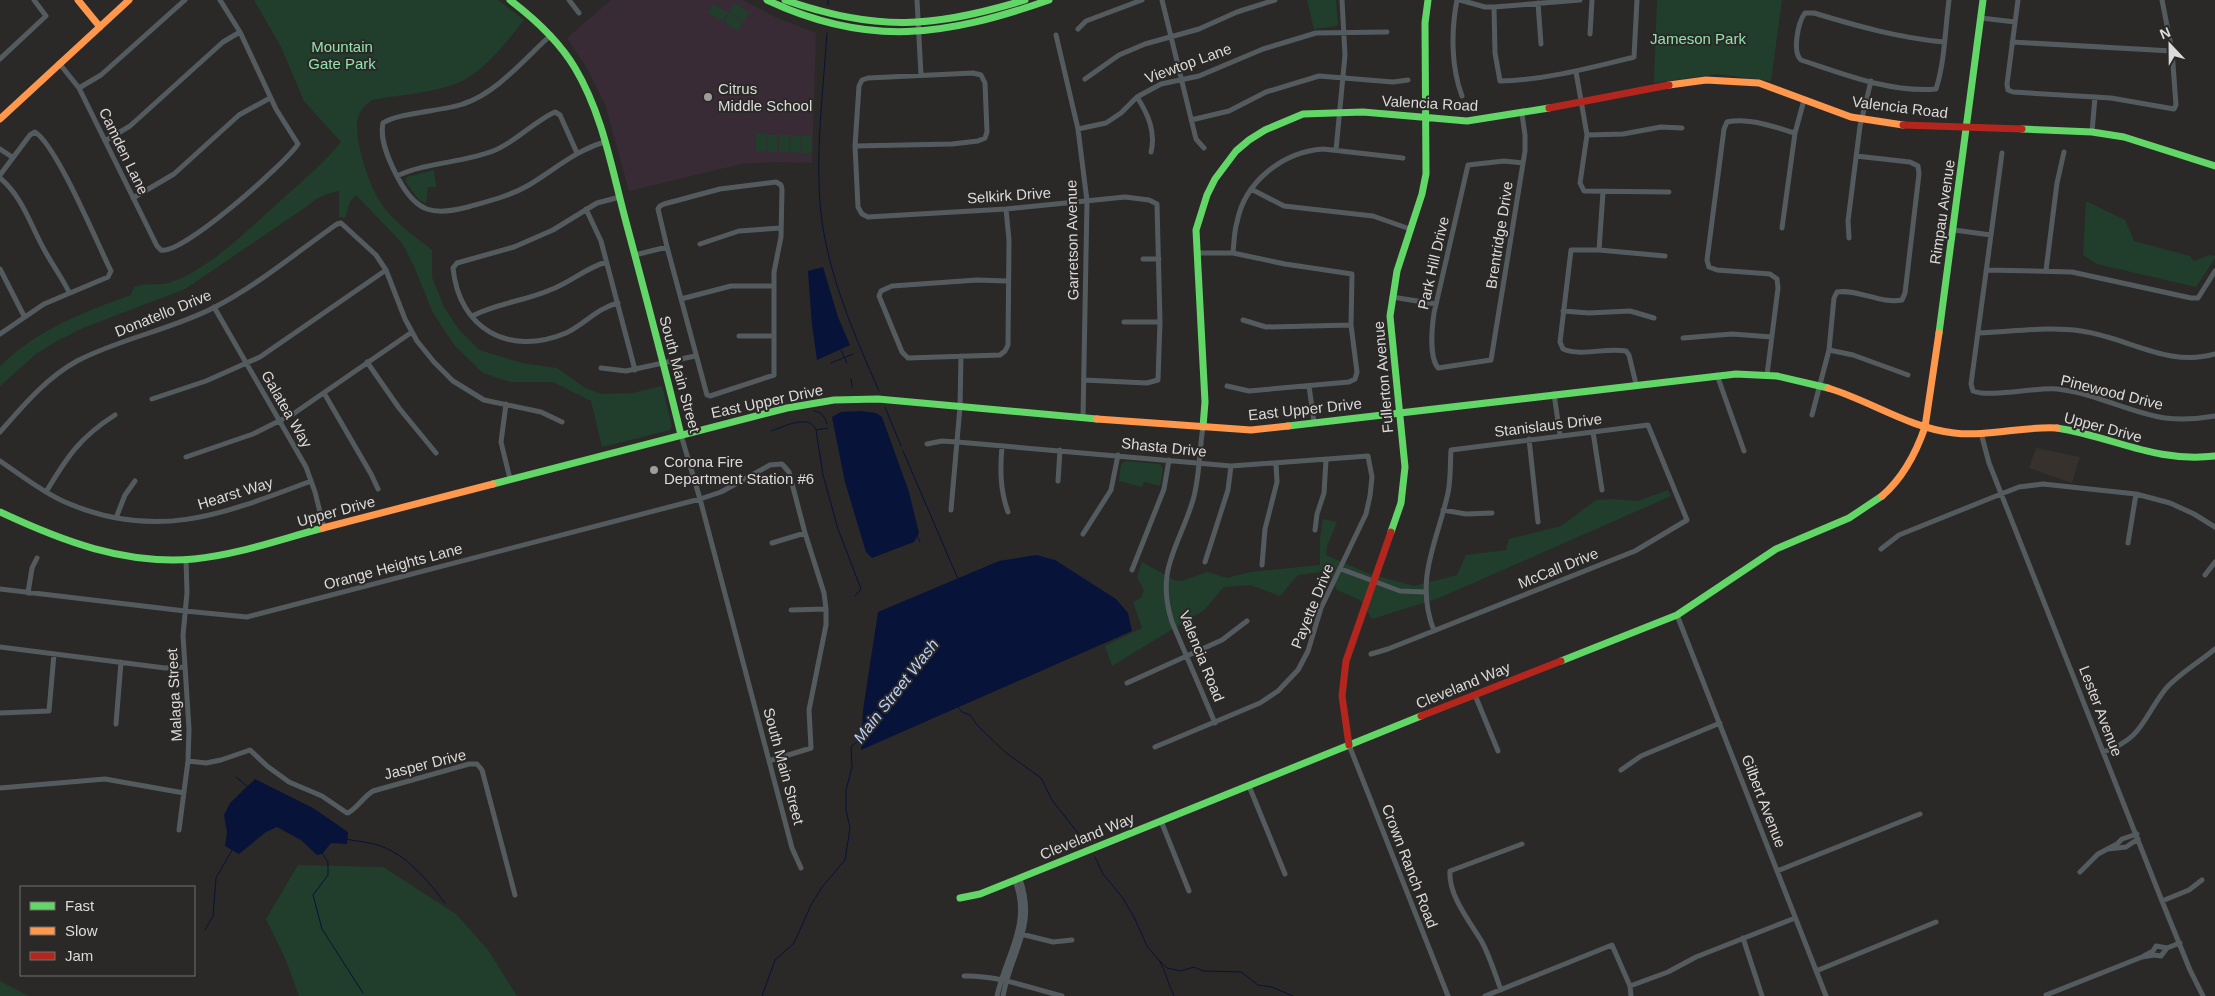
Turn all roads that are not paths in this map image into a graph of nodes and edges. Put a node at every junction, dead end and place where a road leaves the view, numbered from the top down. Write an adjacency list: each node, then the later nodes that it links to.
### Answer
1 (34, 0): 45 (street)
2 (78, 0): 31 (main road)
3 (129, 0): 31 (main road)
4 (185, 0): 54 (street)
5 (220, 0): 34 (street)
6 (510, 0): 38 (main road, South Main Street)
7 (569, 0): 28 (street)
8 (767, 0): 32 (main road)
9 (785, 0): 32 (main road)
10 (917, 0): 32 (street)
11 (1025, 0): 32 (main road)
12 (1049, 0): 32 (main road)
13 (1142, 0): 33 (street)
14 (1162, 0): 40 (street)
15 (1275, 0): 40 (street)
16 (1342, 0): 35 (street)
17 (1428, 0): 63 (main road, Fullerton Avenue)
18 (1458, 0): 27 (street); 55 (street)
19 (1580, 0): 26 (street)
20 (1592, 0): 37 (street)
21 (1638, 0): 47 (street)
22 (1949, 0): 41 (street)
23 (1983, 0): 29 (main road, Rimpau Avenue)
24 (2018, 0): 30 (street)
25 (2162, 0): 44 (street)
26 (1538, 3): 27 (street); 43 (street)
27 (1494, 7): 47 (street)
28 (579, 13)
29 (1981, 18): 30 (street); 68 (main road, Rimpau Avenue)
30 (2016, 22): 42 (street)
31 (100, 27): 46 (main road)
32 (918, 28): 48 (street)
33 (1078, 29)
34 (240, 32): 58 (street); 73 (street)
35 (1344, 32): 36 (street, Viewtop Lane); 49 (street); 51 (street, Viewtop Lane)
36 (1387, 32)
37 (1590, 34)
38 (551, 35): 74 (main road, South Main Street); 89 (street)
39 (1056, 35): 69 (street, Garretson Avenue)
40 (1171, 37): 50 (street); 51 (street)
41 (1944, 42): 53 (street); 53 (street)
42 (2012, 42): 44 (street); 57 (street)
43 (1541, 44)
44 (2172, 52): 57 (street)
45 (0, 59)
46 (59, 63): 54 (street, Camden Lane); 64 (main road)
47 (1576, 72): 60 (street)
48 (920, 75): 75 (street); 75 (street)
49 (1344, 77): 52 (street); 61 (street); 66 (street)
50 (1085, 79)
51 (1182, 79): 56 (street, Viewtop Lane); 66 (street)
52 (1408, 80)
53 (1871, 82): 65 (street)
54 (79, 88): 73 (street, Camden Lane)
55 (1462, 96)
56 (1137, 97): 69 (street, Viewtop Lane); 79 (street)
57 (2095, 97): 70 (street)
58 (270, 98): 94 (street); 94 (street, Camden Lane)
59 (1804, 100): 60 (main road, Valencia Road); 65 (main road, Valencia Road); 71 (street)
60 (1582, 101): 62 (main road, Valencia Road); 72 (street)
61 (1340, 112): 63 (main road, Valencia Road); 78 (street); 108 (main road, Valencia Road)
62 (1522, 114): 63 (main road, Valencia Road); 86 (street, Brentridge Drive)
63 (1427, 118): 100 (main road, Fullerton Avenue)
64 (0, 119)
65 (1861, 119): 68 (main road, Valencia Road); 83 (street)
66 (1192, 120): 76 (street)
67 (1682, 128): 72 (street)
68 (1966, 128): 70 (main road, Valencia Road); 101 (main road, Rimpau Avenue)
69 (1078, 129): 95 (street, Garretson Avenue)
70 (2092, 132): 87 (main road, Valencia Road)
71 (1795, 133): 99 (street); 140 (street)
72 (1587, 135): 91 (street)
73 (105, 141): 94 (street, Camden Lane)
74 (605, 142): 81 (street); 93 (main road, South Main Street)
75 (855, 146): 97 (street, Selkirk Drive)
76 (1204, 148)
77 (0, 149): 84 (street)
78 (1336, 150): 85 (street); 90 (street)
79 (1151, 152)
80 (2064, 152): 117 (street)
81 (577, 153): 89 (street); 89 (street)
82 (2002, 153): 102 (street)
83 (1856, 156): 103 (street); 142 (street)
84 (12, 157): 88 (street); 121 (street)
85 (1403, 158)
86 (1523, 162): 125 (street, Park Hill Drive); 150 (street, Brentridge Drive)
87 (2215, 166)
88 (0, 176): 121 (street)
89 (397, 176)
90 (1251, 189): 100 (street); 107 (street)
91 (1604, 192): 92 (street); 106 (street)
92 (1669, 192)
93 (620, 197): 96 (street); 109 (main road, South Main Street)
94 (133, 198)
95 (1087, 201): 97 (street, Selkirk Drive); 112 (street, Selkirk Drive); 155 (street, Garretson Avenue)
96 (586, 209): 113 (street); 129 (street)
97 (1006, 209): 119 (street)
98 (781, 228): 104 (street); 105 (street); 120 (street)
99 (1782, 228)
100 (1410, 229): 122 (main road, Fullerton Avenue)
101 (1954, 230): 102 (street); 174 (main road, Rimpau Avenue)
102 (1991, 235): 116 (street)
103 (1850, 238)
104 (700, 244)
105 (666, 247): 109 (street); 123 (street)
106 (1599, 250): 110 (street); 127 (street)
107 (1233, 253): 108 (street); 134 (street)
108 (1198, 254): 173 (main road, Valencia Road)
109 (635, 255): 148 (main road, South Main Street)
110 (1665, 256)
111 (1143, 259): 112 (street)
112 (1159, 259): 133 (street)
113 (606, 262): 124 (street); 129 (street)
114 (0, 269): 128 (street)
115 (386, 270): 126 (street, Donatello Drive); 135 (street); 147 (street)
116 (1986, 270): 117 (street); 136 (street)
117 (2046, 270): 118 (street)
118 (2215, 271)
119 (1007, 281): 145 (street); 145 (street)
120 (774, 286): 123 (street); 139 (street)
121 (69, 292): 128 (street)
122 (1392, 297): 125 (street); 165 (main road, Fullerton Avenue)
123 (681, 299): 144 (street)
124 (618, 303): 129 (street); 151 (street)
125 (1436, 304): 150 (street, Park Hill Drive)
126 (214, 307): 147 (street, Galatea Way); 175 (street, Donatello Drive)
127 (1563, 311): 130 (street); 156 (street)
128 (24, 316): 137 (street)
129 (472, 316)
130 (1654, 318)
131 (1243, 320): 134 (street)
132 (1124, 322): 133 (street)
133 (1160, 322): 155 (street)
134 (1351, 325): 159 (street)
135 (412, 332): 146 (street); 163 (street)
136 (1978, 332): 143 (street); 168 (street, Pinewood Drive)
137 (0, 334)
138 (739, 336): 139 (street)
139 (773, 336): 144 (street)
140 (1772, 337): 141 (street); 152 (street)
141 (1683, 338)
142 (1829, 350): 153 (street); 157 (street)
143 (2215, 354)
144 (695, 356): 148 (street)
145 (961, 356): 164 (street)
146 (367, 362): 160 (street); 186 (street)
147 (247, 364): 162 (street); 170 (street, Galatea Way)
148 (664, 364): 151 (street); 178 (main road, South Main Street)
149 (601, 368): 151 (street)
150 (1438, 368)
151 (635, 370)
152 (1767, 374): 154 (main road, East Upper Drive); 157 (main road, East Upper Drive)
153 (1908, 374)
154 (1717, 375): 156 (main road, East Upper Drive); 185 (street)
155 (1084, 380): 169 (street, Garretson Avenue)
156 (1636, 384): 161 (main road, East Upper Drive)
157 (1820, 385): 167 (street); 174 (main road, East Upper Drive)
158 (1226, 386): 159 (street)
159 (1309, 386): 172 (street)
160 (324, 393): 170 (street); 201 (street)
161 (1554, 394): 165 (main road, East Upper Drive); 179 (street)
162 (152, 399)
163 (506, 404): 171 (street); 197 (street)
164 (960, 406): 169 (main road, East Upper Drive); 178 (main road, East Upper Drive); 181 (street)
165 (1400, 412): 172 (main road, East Upper Drive); 231 (main road, Fullerton Avenue)
166 (115, 415): 203 (street)
167 (1812, 415)
168 (2215, 416)
169 (1083, 418): 173 (main road, East Upper Drive)
170 (278, 422): 190 (street); 199 (street, Galatea Way)
171 (562, 422)
172 (1314, 422): 173 (main road, East Upper Drive)
173 (1203, 427): 194 (street, Valencia Road)
174 (1925, 427): 177 (main road, Upper Drive); 238 (main road, Cleveland Way)
175 (0, 432)
176 (1593, 432): 179 (street, Stanislaus Drive); 202 (street); 213 (street, Stanislaus Drive)
177 (1981, 433): 189 (main road, Upper Drive); 204 (street, Lester Avenue)
178 (681, 434): 197 (main road, Upper Drive); 206 (street, South Main Street)
179 (1560, 435): 180 (street, Stanislaus Drive)
180 (1529, 439): 208 (street, Stanislaus Drive); 214 (street)
181 (957, 442): 182 (street, Shasta Drive); 183 (street, Shasta Drive); 207 (street)
182 (927, 444)
183 (1002, 446): 184 (street, Shasta Drive); 210 (street)
184 (1060, 450): 187 (street, Shasta Drive); 200 (street)
185 (1744, 451)
186 (436, 453)
187 (1118, 455): 191 (street, Shasta Drive); 219 (street)
188 (1368, 456): 192 (street, Shasta Drive); 228 (street, Payette Drive)
189 (2215, 456)
190 (186, 457)
191 (1169, 460): 194 (street, Shasta Drive); 229 (street)
192 (1326, 460): 195 (street, Shasta Drive); 217 (street)
193 (0, 461): 203 (street, Hearst Way)
194 (1199, 463): 196 (street, Shasta Drive); 245 (street, Valencia Road)
195 (1276, 464): 196 (street, Shasta Drive); 227 (street)
196 (1231, 466): 225 (street)
197 (510, 479): 216 (main road, Upper Drive)
198 (135, 481): 212 (street)
199 (311, 481): 212 (street, Hearst Way); 216 (street, Galatea Way)
200 (1058, 481)
201 (378, 489)
202 (1602, 490)
203 (46, 492): 212 (street, Hearst Way)
204 (2002, 494): 205 (street); 222 (street); 257 (street, Lester Avenue)
205 (2136, 494): 215 (street); 220 (street)
206 (700, 499): 218 (street, Orange Heights Lane); 237 (street, Orange Heights Lane); 259 (street, South Main Street)
207 (951, 510)
208 (1444, 510): 211 (street); 234 (street)
209 (0, 512): 224 (main road, Upper Drive)
210 (1008, 512)
211 (1492, 513)
212 (116, 518)
213 (1686, 520): 240 (street, McCall Drive)
214 (1538, 522)
215 (2215, 527)
216 (324, 528): 224 (main road, Upper Drive)
217 (1315, 530)
218 (805, 533): 221 (street); 235 (street)
219 (1083, 534)
220 (2128, 543)
221 (772, 544)
222 (1881, 549)
223 (37, 558): 233 (street)
224 (186, 559): 237 (street, Malaga Street)
225 (1205, 562)
226 (2215, 562): 230 (street)
227 (1262, 565)
228 (1341, 569): 231 (street); 251 (street, Payette Drive)
229 (1132, 570)
230 (2205, 575)
231 (1373, 582): 234 (street); 254 (main road, Fullerton Avenue)
232 (0, 589): 233 (street, Orange Heights Lane)
233 (28, 592): 237 (street, Orange Heights Lane)
234 (1425, 592): 240 (street)
235 (826, 609): 236 (street); 259 (street)
236 (791, 610)
237 (185, 612): 247 (street, Malaga Street)
238 (1678, 615): 249 (main road, Cleveland Way); 252 (street, Gilbert Avenue)
239 (1247, 621): 245 (street)
240 (1434, 631): 244 (street, McCall Drive)
241 (0, 647): 243 (street)
242 (2215, 649): 257 (street)
243 (54, 654): 246 (street); 250 (street)
244 (1371, 654)
245 (1187, 656): 248 (street); 251 (street, Valencia Road)
246 (121, 662): 247 (street); 253 (street)
247 (185, 667): 258 (street, Malaga Street)
248 (1127, 683)
249 (1475, 695): 254 (main road, Cleveland Way); 256 (street)
250 (0, 713)
251 (1215, 722): 255 (street, Payette Drive)
252 (1720, 723): 260 (street); 271 (street, Gilbert Avenue)
253 (116, 724)
254 (1349, 745): 261 (main road, Cleveland Way); 297 (street, Crown Ranch Road)
255 (1155, 747)
256 (1498, 751)
257 (2103, 752): 267 (street, Lester Avenue)
258 (188, 761): 263 (street, Malaga Street); 277 (street, Jasper Drive)
259 (769, 761): 270 (street, South Main Street)
260 (1621, 770)
261 (1249, 786): 265 (main road, Cleveland Way); 273 (street)
262 (0, 788): 263 (street)
263 (184, 793): 266 (street, Malaga Street)
264 (1920, 814): 271 (street)
265 (1161, 821): 274 (main road, Cleveland Way); 276 (street)
266 (179, 830)
267 (2138, 837): 269 (street); 269 (street); 279 (street, Lester Avenue)
268 (1522, 844): 292 (street)
269 (2108, 849): 272 (street)
270 (801, 868)
271 (1777, 871): 280 (street, Gilbert Avenue)
272 (2080, 872)
273 (1286, 874)
274 (1017, 880): 278 (main road, Cleveland Way); 282 (street)
275 (2202, 880): 279 (street)
276 (1189, 891)
277 (515, 895)
278 (960, 898)
279 (2162, 901): 285 (street, Lester Avenue)
280 (1795, 918): 283 (street); 288 (street, Gilbert Avenue)
281 (1936, 922): 288 (street)
282 (1020, 934): 284 (street); 290 (street)
283 (1743, 938): 291 (street); 300 (street)
284 (1072, 940)
285 (2180, 943): 286 (street); 302 (street, Lester Avenue)
286 (2167, 948): 287 (street); 287 (street)
287 (2142, 957): 293 (street)
288 (1816, 971): 301 (street, Gilbert Avenue)
289 (964, 976): 290 (street)
290 (1003, 980): 294 (street); 295 (street); 296 (street)
291 (1630, 986): 292 (street); 299 (street)
292 (1500, 990): 298 (street)
293 (2046, 995)
294 (997, 996)
295 (1003, 996)
296 (1062, 996)
297 (1448, 996)
298 (1485, 996)
299 (1632, 996)
300 (1762, 996)
301 (1826, 996)
302 (2203, 996)

